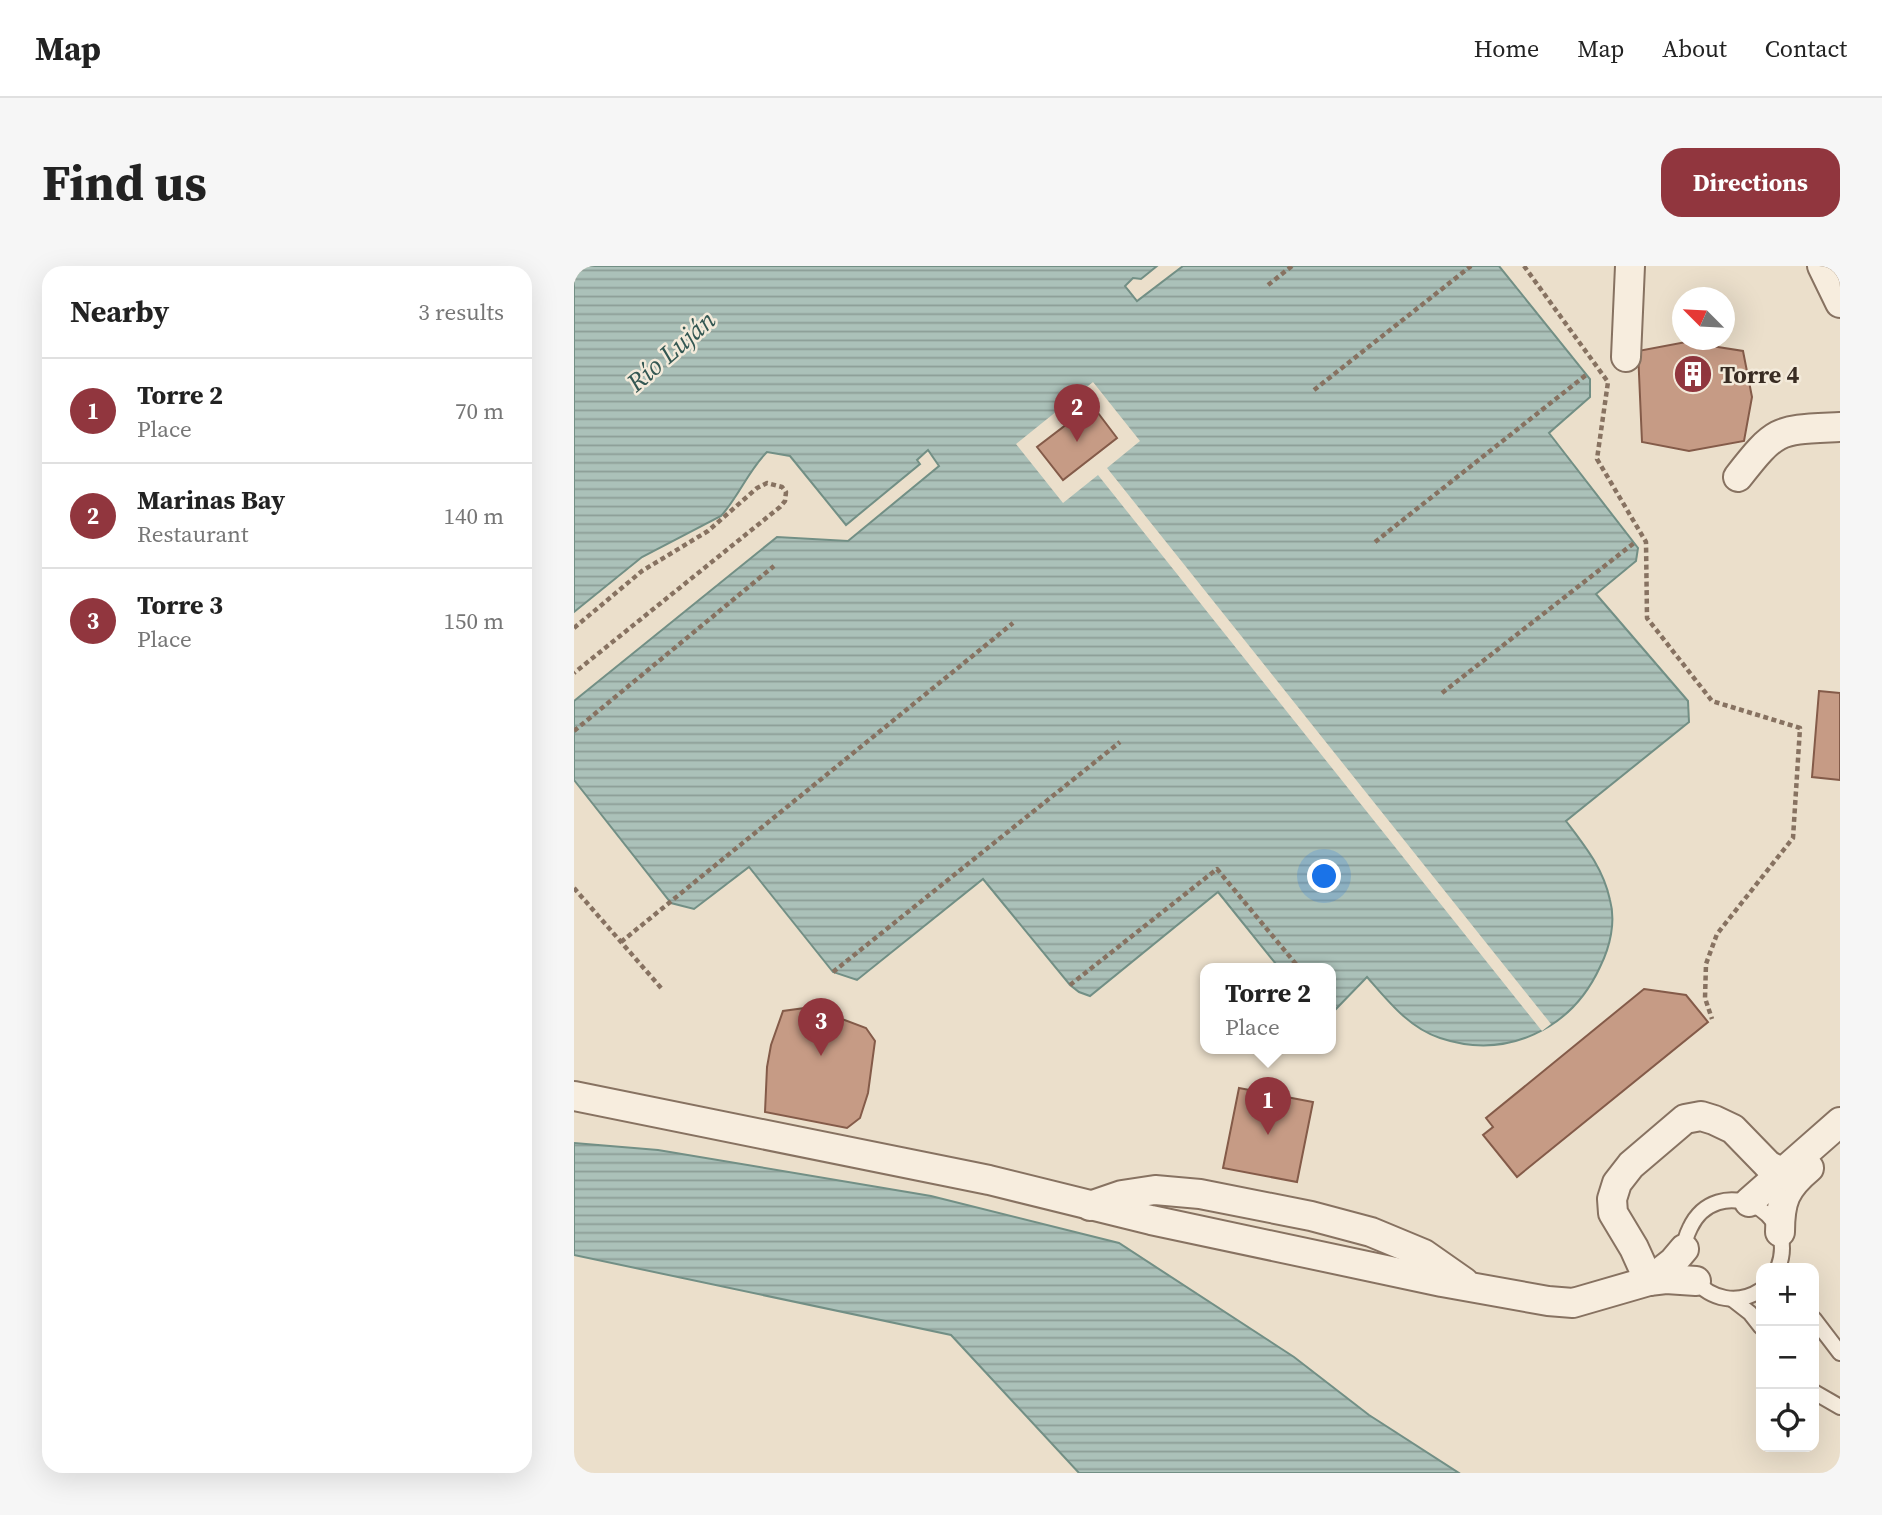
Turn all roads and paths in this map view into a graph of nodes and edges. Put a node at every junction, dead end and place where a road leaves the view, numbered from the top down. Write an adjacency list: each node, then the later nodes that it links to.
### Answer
1 (1292, 266): 6 (path)
2 (1471, 266): 10 (path)
3 (1630, 266): 8 (street)
4 (1822, 266): 7 (street)
5 (1526, 267): 28 (path)
6 (1268, 285)
7 (1840, 303)
8 (1626, 357)
9 (1586, 375): 13 (path)
10 (1314, 390)
11 (1840, 426): 12 (street)
12 (1738, 477)
13 (1375, 542)
14 (1634, 543): 19 (path)
15 (774, 566): 20 (path)
16 (1013, 623): 23 (path)
17 (574, 628): 18 (path)
18 (574, 673)
19 (1442, 693)
20 (574, 730)
21 (1120, 742): 25 (path)
22 (574, 888): 23 (path)
23 (621, 943): 27 (path)
24 (1295, 963): 26 (path)
25 (833, 972)
26 (1070, 985)
27 (662, 989)
28 (1713, 1019)
29 (574, 1096): 36 (street)
30 (1840, 1122): 32 (street)
31 (1840, 1143): 32 (street)
32 (1788, 1176): 33 (street); 35 (street); 36 (street)
33 (1749, 1202): 34 (lane); 35 (lane)
34 (1684, 1249): 36 (street); 37 (lane)
35 (1781, 1257)
36 (1649, 1281): 37 (street)
37 (1696, 1281): 39 (lane)
38 (1756, 1292): 39 (lane)
39 (1732, 1299): 40 (lane)
40 (1760, 1326)
41 (1819, 1326): 42 (lane)
42 (1840, 1353)
43 (1819, 1395): 44 (lane)
44 (1840, 1407)

